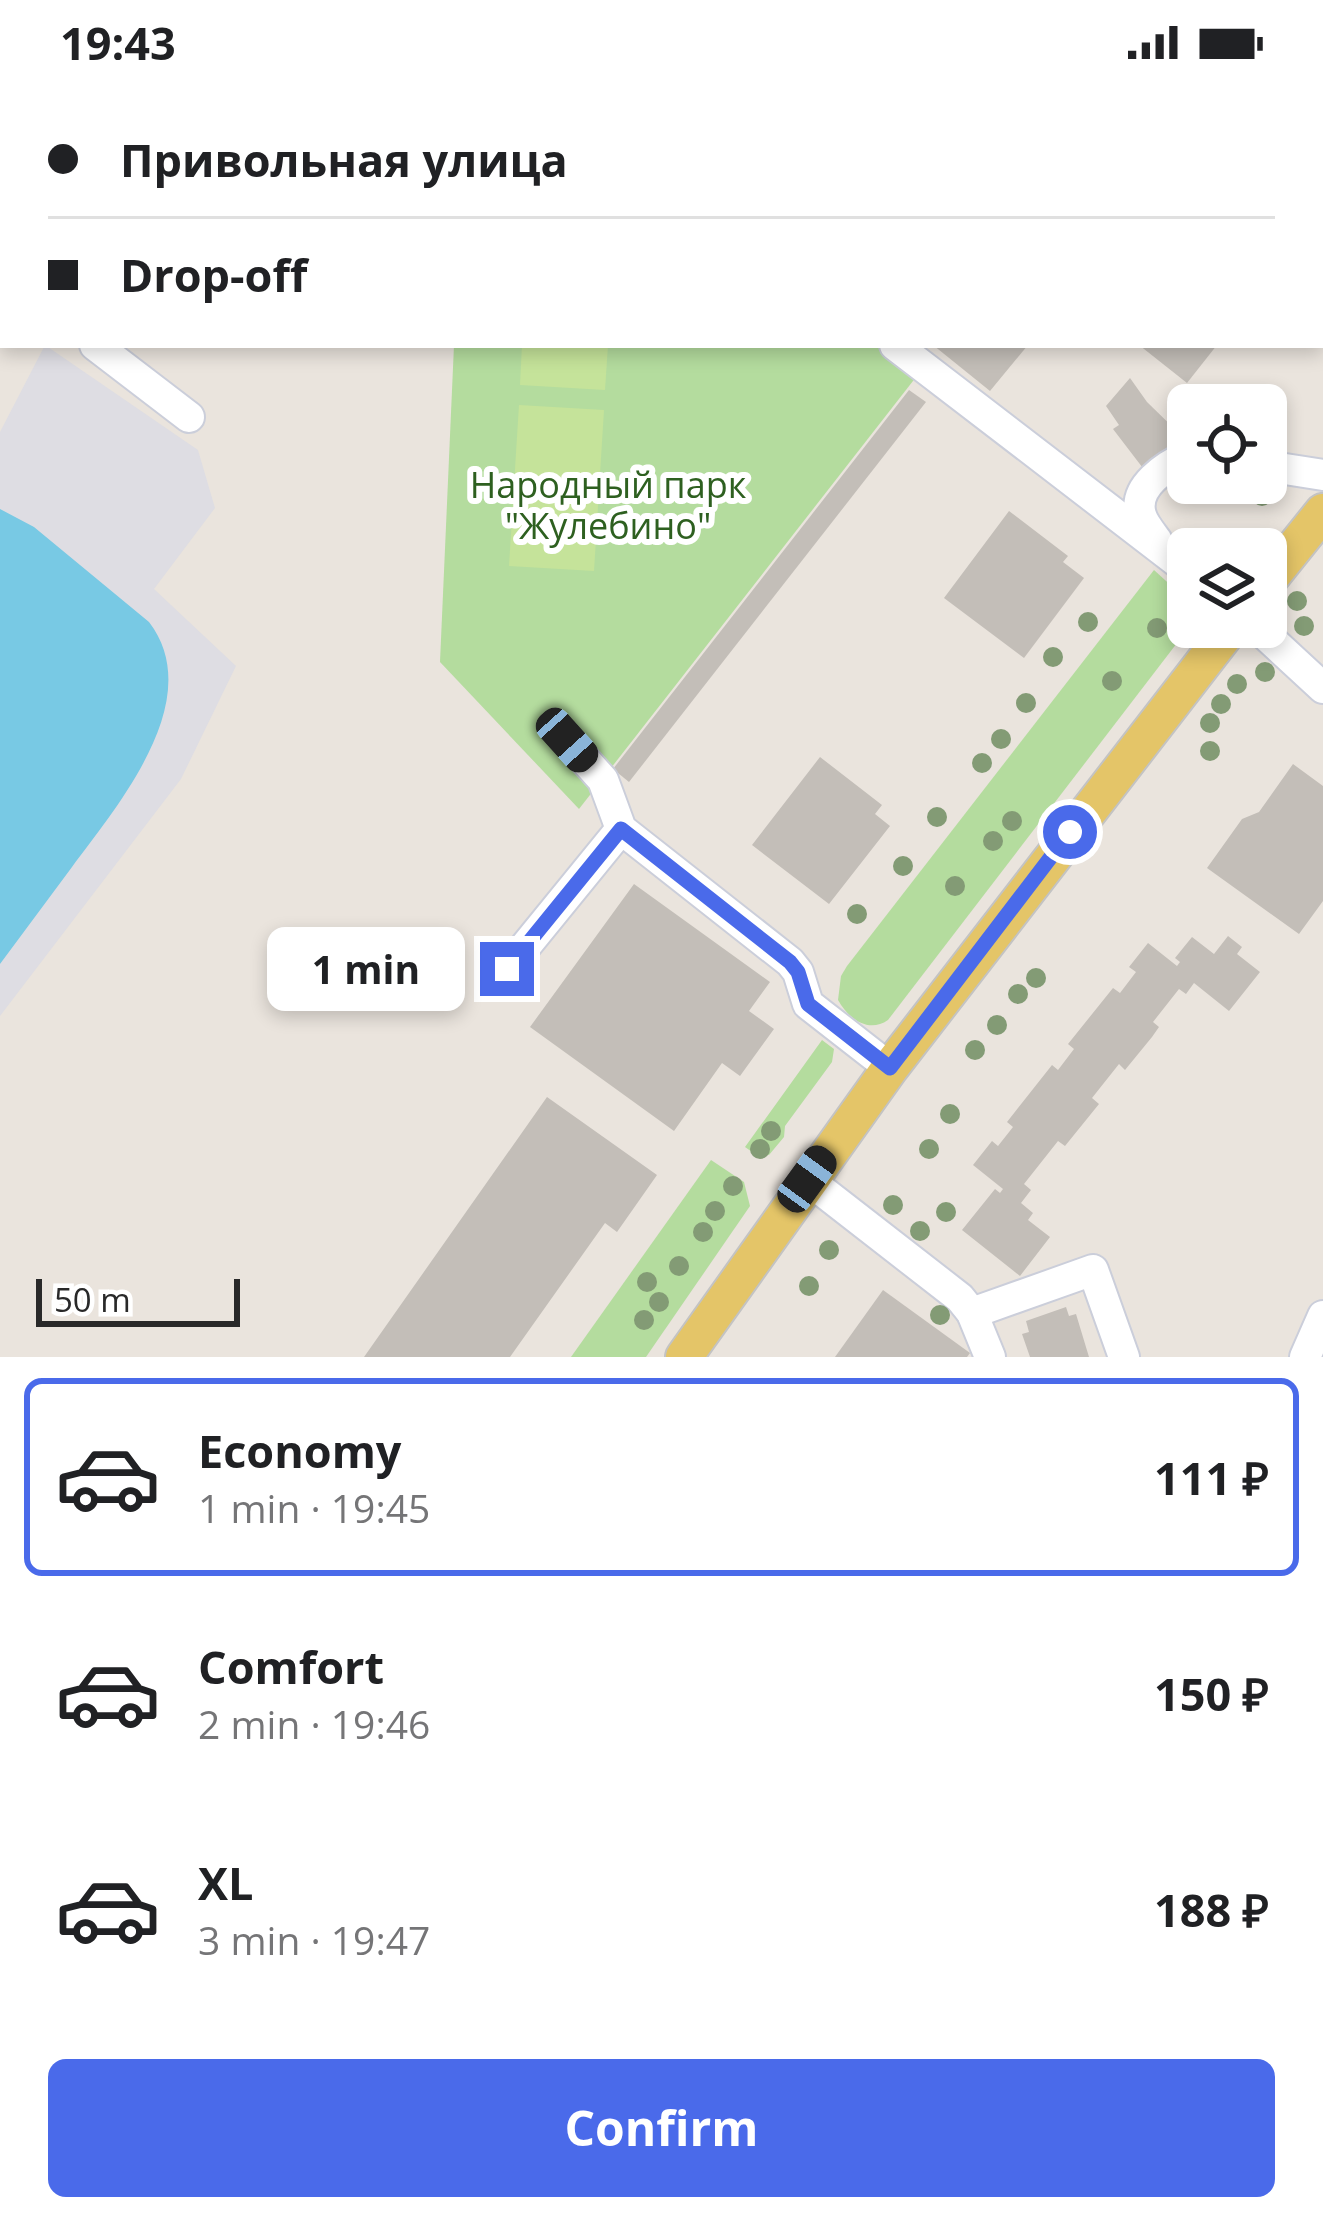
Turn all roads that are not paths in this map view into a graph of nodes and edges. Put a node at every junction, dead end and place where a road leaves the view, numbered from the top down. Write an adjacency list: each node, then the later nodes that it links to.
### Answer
1 (98, 348): 3 (lane)
2 (899, 348): 8 (lane)
3 (189, 417)
4 (1167, 464): 8 (lane)
5 (1287, 469): 6 (lane)
6 (1323, 475)
7 (1323, 512): 10 (main road)
8 (1162, 549): 9 (lane)
9 (1167, 553)
10 (1287, 557)
11 (1215, 648): 17 (main road)
12 (1280, 648): 13 (lane)
13 (1323, 688)
14 (567, 740): 15 (lane)
15 (621, 829): 16 (lane); 17 (lane)
16 (507, 969)
17 (890, 1068): 18 (main road)
18 (807, 1179): 19 (lane); 21 (main road)
19 (972, 1313): 22 (lane); 23 (lane)
20 (1323, 1316): 24 (lane)
21 (684, 1357)
22 (990, 1357)
23 (1124, 1357)
24 (1306, 1357)

